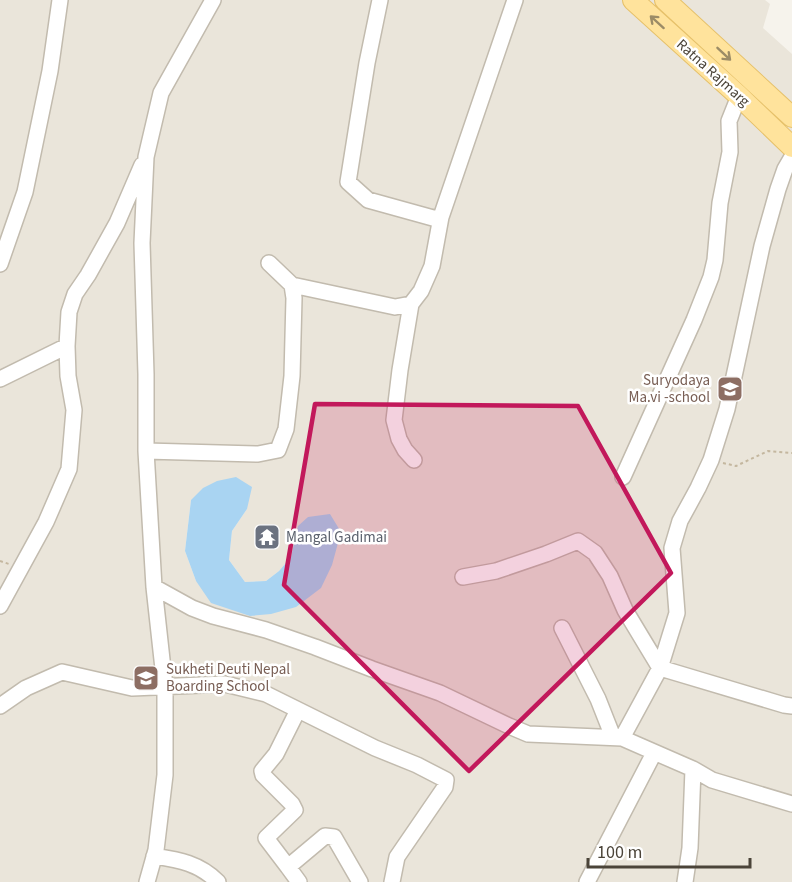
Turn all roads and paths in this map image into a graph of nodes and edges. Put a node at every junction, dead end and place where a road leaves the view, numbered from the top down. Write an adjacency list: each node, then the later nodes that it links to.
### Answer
1 (60, 0): 15 (street)
2 (213, 0): 11 (street)
3 (380, 0): 13 (street)
4 (515, 0): 13 (street)
5 (633, 0): 7 (main road, Ratna Rajmarg, one-way to 5)
6 (665, 0): 8 (main road, Ratna Rajmarg, one-way to 8)
7 (739, 96): 9 (main road, Ratna Rajmarg); 24 (street)
8 (790, 111): 9 (street)
9 (774, 129): 10 (main road, Ratna Rajmarg)
10 (792, 147)
11 (146, 157): 18 (street); 20 (street)
12 (792, 157): 23 (street)
13 (441, 217): 17 (street)
14 (269, 262): 16 (street)
15 (0, 264)
16 (292, 285): 17 (street); 20 (street)
17 (411, 304): 22 (street)
18 (67, 346): 19 (street); 27 (street)
19 (0, 379)
20 (146, 452): 26 (street)
21 (792, 453): 23 (path)
22 (414, 460)
23 (711, 460): 29 (street)
24 (623, 477)
25 (463, 577): 29 (street)
26 (154, 587): 30 (street); 34 (street)
27 (0, 606)
28 (562, 628): 34 (street)
29 (660, 668): 32 (street); 34 (street)
30 (165, 687): 31 (street); 33 (street); 38 (street)
31 (0, 706)
32 (792, 706)
33 (298, 710): 39 (street); 44 (street)
34 (617, 738): 35 (street)
35 (654, 753): 36 (street); 45 (street)
36 (693, 769): 37 (street); 46 (street)
37 (792, 804)
38 (154, 856): 40 (street); 41 (street)
39 (288, 867): 42 (street); 43 (street)
40 (147, 882)
41 (218, 882)
42 (299, 882)
43 (360, 882)
44 (392, 882)
45 (587, 882)
46 (685, 882)

